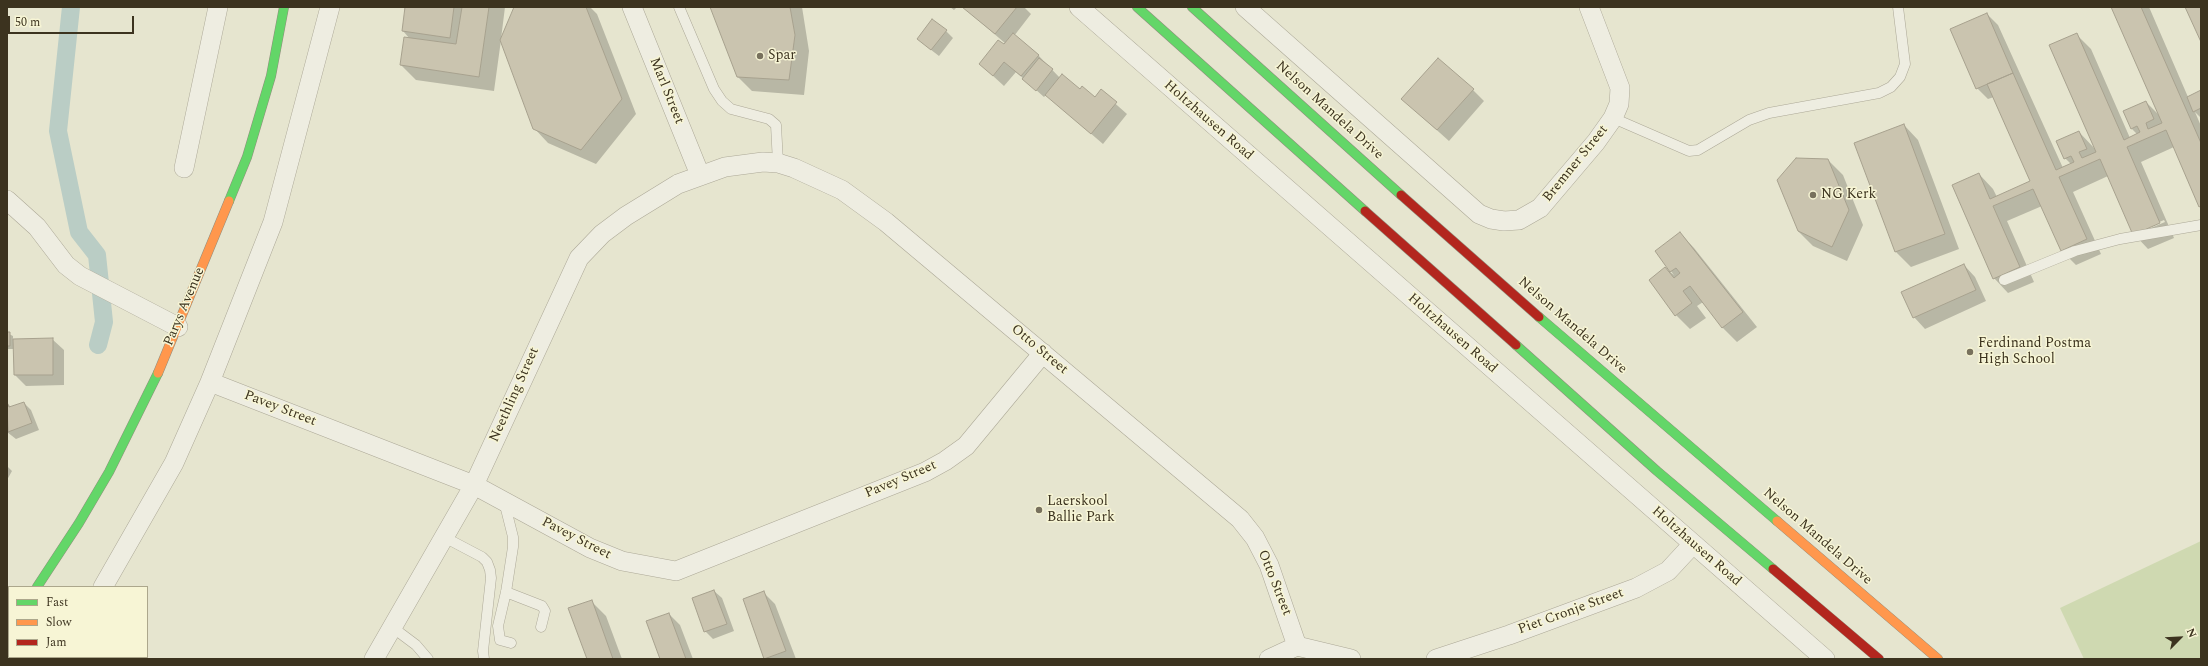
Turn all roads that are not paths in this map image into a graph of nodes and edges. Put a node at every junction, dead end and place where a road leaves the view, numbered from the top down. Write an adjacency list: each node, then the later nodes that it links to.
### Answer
1 (218, 7): 14 (street)
2 (284, 7): 19 (main road, Parys Avenue)
3 (330, 7): 21 (street)
4 (632, 7): 15 (street, Marl Street)
5 (679, 7): 13 (lane)
6 (1079, 7): 25 (street, Holtzhausen Road)
7 (1137, 7): 40 (main road)
8 (1192, 7): 41 (main road, Nelson Mandela Drive)
9 (1245, 7): 12 (street, Bremner Street)
10 (1589, 7): 12 (street, Bremner Street)
11 (1898, 7): 12 (lane)
12 (1613, 118)
13 (778, 163): 15 (street, Otto Street); 20 (street, Otto Street)
14 (184, 168)
15 (700, 175): 22 (street, Neethling Street)
16 (7, 200): 19 (street)
17 (2201, 225): 18 (lane)
18 (2004, 280)
19 (178, 327): 26 (main road, Parys Avenue)
20 (1043, 353): 23 (street, Pavey Street); 32 (street, Otto Street)
21 (210, 382): 22 (street, Pavey Street); 27 (street)
22 (474, 485): 23 (street, Pavey Street); 24 (street, Neethling Street)
23 (504, 501): 28 (lane)
24 (444, 537): 29 (street, Neethling Street); 35 (lane)
25 (1693, 544): 38 (street, Piet Cronje Street); 39 (street, Holtzhausen Road)
26 (38, 586)
27 (104, 586)
28 (506, 592): 30 (lane); 31 (lane)
29 (392, 627): 33 (street, Neethling Street); 34 (lane)
30 (540, 627)
31 (511, 643)
32 (1297, 646): 36 (street); 37 (street)
33 (374, 659)
34 (428, 659)
35 (484, 659)
36 (1269, 659)
37 (1351, 659)
38 (1436, 659)
39 (1826, 659)
40 (1879, 659)
41 (1938, 659)

